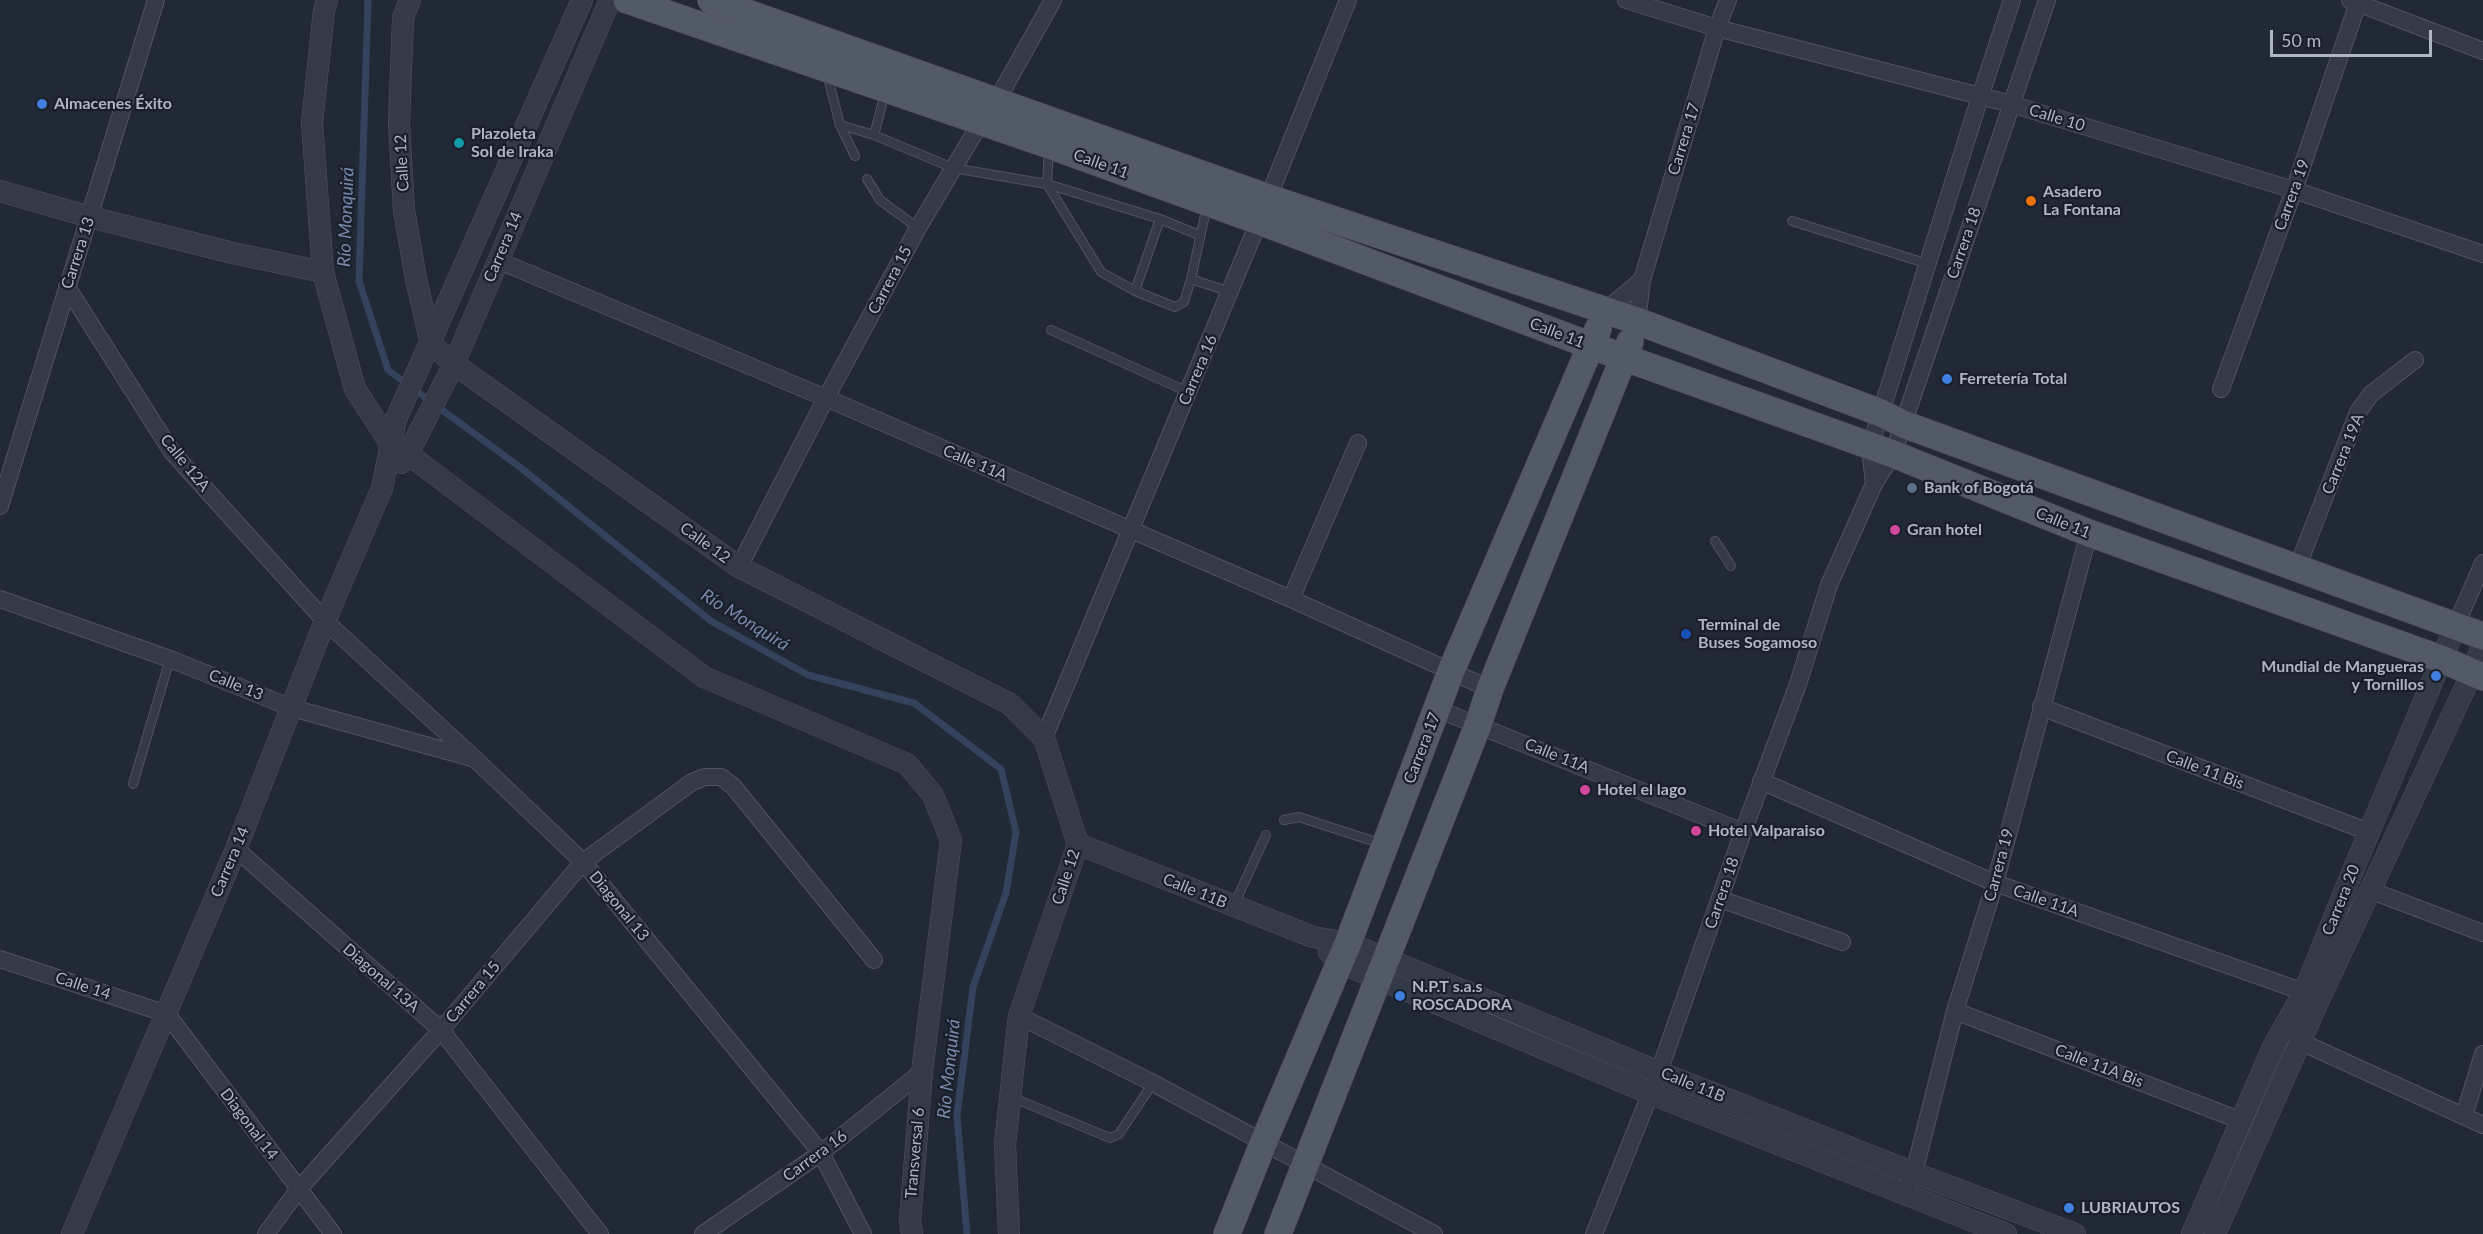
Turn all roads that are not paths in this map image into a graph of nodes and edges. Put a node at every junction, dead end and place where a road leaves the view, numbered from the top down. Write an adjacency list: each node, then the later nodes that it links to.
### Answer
1 (156, 0): 33 (street, Carrera 13)
2 (327, 0): 41 (street)
3 (410, 0): 50 (street, Calle 12)
4 (582, 0): 50 (street, Carrera 14)
5 (610, 0): 39 (street, Carrera 14)
6 (627, 0): 17 (main road, Calle 11)
7 (711, 0): 21 (main road, Calle 11)
8 (1053, 0): 21 (street, Carrera 15)
9 (1348, 0): 32 (street, Carrera 16)
10 (1626, 0): 15 (street, Calle 10)
11 (1728, 0): 15 (street, Carrera 17)
12 (2012, 0): 19 (street, Carrera 18)
13 (2047, 0): 20 (street, Carrera 18)
14 (2356, 1): 16 (street); 30 (street, Carrera 19)
15 (1717, 28): 19 (street, Calle 10); 43 (street, Carrera 17)
16 (2483, 51)
17 (826, 68): 18 (main road, Calle 11); 22 (lane)
18 (886, 89): 21 (main road, Calle 11); 23 (lane)
19 (1980, 97): 20 (street, Calle 10); 40 (street, Carrera 18)
20 (2011, 104): 30 (street, Calle 10); 58 (street, Carrera 18)
21 (989, 112): 24 (main road, Calle 11); 26 (street, Carrera 15); 32 (main road, Calle 11)
22 (840, 125): 23 (lane); 25 (lane)
23 (874, 135): 26 (lane)
24 (1049, 145): 28 (lane); 31 (main road, Calle 11)
25 (855, 156)
26 (953, 168): 28 (lane); 36 (street, Carrera 15)
27 (867, 179): 36 (lane)
28 (1047, 184): 34 (lane); 45 (lane)
29 (0, 190): 33 (street)
30 (2294, 190): 38 (street, Calle 10); 55 (street, Carrera 19)
31 (1208, 203): 32 (main road, Calle 11); 37 (lane)
32 (1264, 209): 46 (street, Carrera 16); 47 (main road, Calle 11); 51 (main road, Calle 11)
33 (90, 217): 41 (street); 44 (street, Carrera 13)
34 (1160, 219): 37 (lane); 45 (lane)
35 (1792, 221): 40 (lane)
36 (918, 228): 57 (street, Carrera 15)
37 (1200, 235): 42 (lane)
38 (2483, 254)
39 (497, 260): 54 (street, Carrera 14); 57 (street, Calle 11A)
40 (1928, 264): 58 (street, Carrera 18)
41 (323, 272): 59 (street)
42 (1191, 279): 45 (lane); 46 (lane)
43 (1642, 280): 47 (street, Carrera 17); 48 (street, Carrera 17)
44 (67, 287): 65 (street, Carrera 13); 75 (street, Calle 12A)
45 (1135, 291)
46 (1230, 292): 56 (street, Carrera 16)
47 (1605, 311): 48 (main road, Calle 11); 51 (main road, Carrera 17)
48 (1637, 321): 52 (main road, Carrera 17); 58 (main road, Calle 11)
49 (1051, 330): 56 (lane)
50 (431, 344): 54 (street, Calle 12); 59 (street, Carrera 14)
51 (1592, 346): 52 (main road, Calle 11); 81 (main road, Carrera 17)
52 (1624, 358): 62 (main road, Calle 11); 83 (main road, Carrera 17)
53 (2415, 360): 72 (street, Carrera 19A)
54 (449, 371): 61 (street, Carrera 14); 71 (street, Calle 12)
55 (2221, 389)
56 (1188, 392): 66 (street, Carrera 16)
57 (826, 398): 66 (street, Calle 11A); 71 (street, Carrera 15)
58 (1892, 419): 62 (street, Carrera 18); 62 (street, Carrera 18); 72 (main road, Calle 11)
59 (390, 443): 61 (street); 64 (street, Carrera 14)
60 (1358, 443): 74 (street)
61 (413, 445): 64 (street, Carrera 14); 117 (street)
62 (1881, 451): 63 (street, Carrera 18); 63 (street, Carrera 18); 67 (main road, Calle 11)
63 (1874, 484): 90 (street, Carrera 18)
64 (382, 488): 75 (street, Carrera 14)
65 (0, 506)
66 (1131, 531): 74 (street, Calle 11A); 88 (street, Carrera 16)
67 (2089, 533): 80 (main road, Calle 11); 85 (street, Carrera 19)
68 (1715, 542): 70 (lane)
69 (2483, 563): 76 (street, Carrera 20)
70 (1731, 566)
71 (740, 567): 88 (street, Calle 12)
72 (2297, 568): 76 (main road, Calle 11)
73 (0, 599): 79 (street, Calle 13)
74 (1291, 599): 81 (street, Calle 11A)
75 (325, 621): 84 (street, Carrera 14); 89 (street, Diagonal 13)
76 (2456, 625): 77 (main road, Calle 11); 80 (street, Carrera 20)
77 (2483, 636)
78 (2483, 644): 82 (street, Carrera 20)
79 (170, 659): 84 (street, Calle 13); 91 (lane)
80 (2441, 659): 82 (main road, Calle 11); 94 (street, Carrera 20)
81 (1451, 671): 83 (street, Calle 11A); 86 (main road, Carrera 17)
82 (2477, 675): 101 (street, Carrera 20)
83 (1490, 688): 87 (main road, Carrera 17)
84 (292, 708): 89 (street, Calle 13); 98 (street, Carrera 14)
85 (2041, 708): 94 (street, Calle 11 Bis); 100 (street, Carrera 19)
86 (1437, 709): 87 (street, Calle 11A); 97 (main road, Carrera 17)
87 (1478, 724): 93 (street, Calle 11A); 109 (main road, Carrera 17)
88 (1044, 738): 96 (street, Calle 12)
89 (475, 759): 99 (street, Diagonal 13)
90 (1761, 781): 93 (street, Carrera 18); 100 (street, Calle 11A)
91 (133, 784)
92 (1284, 820): 97 (lane)
93 (1743, 832): 102 (street, Carrera 18)
94 (2369, 832): 110 (street, Carrera 20)
95 (1266, 835): 103 (lane)
96 (1078, 844): 103 (street, Calle 11B); 113 (street, Calle 12)
97 (1385, 845): 106 (main road, Carrera 17)
98 (236, 849): 112 (street, Carrera 14); 114 (street, Diagonal 13A)
99 (583, 862): 108 (street, Carrera 15); 114 (street, Carrera 15); 126 (street, Diagonal 13)
100 (1995, 883): 110 (street, Calle 11A); 111 (street, Carrera 19)
101 (2372, 891): 104 (street); 115 (street, Carrera 20)
102 (1720, 899): 105 (street); 118 (street, Carrera 18)
103 (1233, 906): 106 (street, Calle 11B)
104 (2483, 933)
105 (1842, 942)
106 (1344, 952): 109 (street, Calle 11B); 125 (main road, Carrera 17)
107 (0, 959): 112 (street, Calle 14)
108 (874, 960)
109 (1383, 969): 118 (street, Calle 11B); 120 (street, Calle 11B); 127 (main road, Carrera 17)
110 (2304, 992): 123 (street, Carrera 20)
111 (1955, 1011): 123 (street, Calle 11A Bis); 128 (street, Carrera 19)
112 (167, 1014): 129 (street, Diagonal 14); 131 (street, Carrera 14)
113 (1019, 1016): 119 (street); 121 (street, Calle 12)
114 (441, 1030): 129 (street, Carrera 15); 134 (street, Diagonal 13A)
115 (2301, 1042): 122 (street); 146 (street, Carrera 20)
116 (2483, 1054): 122 (street)
117 (922, 1072): 126 (street, Carrera 16); 137 (street, Transversal 6)
118 (1659, 1072): 120 (street, Carrera 18); 128 (street, Calle 11B)
119 (1153, 1083): 121 (lane); 125 (street)
120 (1649, 1093): 130 (street, Calle 11B); 142 (street, Carrera 18)
121 (1011, 1097): 138 (street, Calle 12)
122 (2464, 1116): 124 (street)
123 (2242, 1121): 145 (street, Carrera 20)
124 (2483, 1125)
125 (1264, 1141): 127 (street); 139 (main road, Carrera 17)
126 (821, 1154): 135 (street, Carrera 16); 136 (street, Diagonal 13)
127 (1306, 1165): 140 (main road, Carrera 17); 141 (street)
128 (1914, 1173): 130 (street, Carrera 19); 144 (street, Calle 11B)
129 (298, 1190): 132 (street, Carrera 15); 133 (street, Diagonal 14)
130 (1903, 1194): 143 (street, Calle 11B)
131 (72, 1234)
132 (266, 1234)
133 (333, 1234)
134 (600, 1234)
135 (703, 1234)
136 (863, 1234)
137 (912, 1234)
138 (1009, 1234)
139 (1227, 1234)
140 (1278, 1234)
141 (1434, 1234)
142 (1594, 1234)
143 (2006, 1234)
144 (2075, 1234)
145 (2192, 1234)
146 (2215, 1234)

